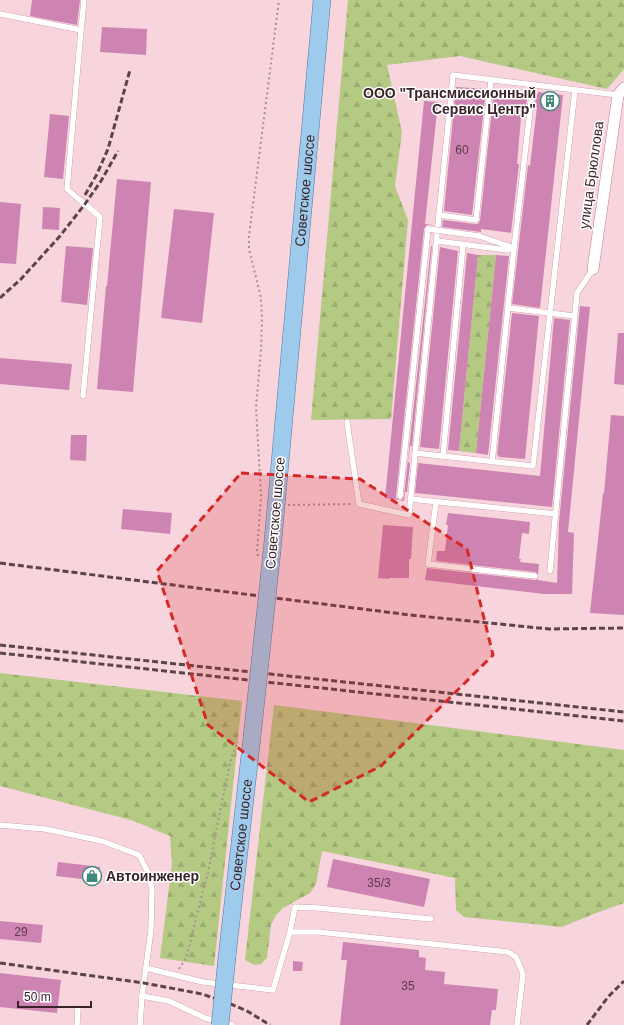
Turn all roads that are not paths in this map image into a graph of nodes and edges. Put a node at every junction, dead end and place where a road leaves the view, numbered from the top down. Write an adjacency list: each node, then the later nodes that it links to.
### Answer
1 (84, 0): 4 (lane)
2 (322, 0): 36 (main road, Советское шоссе, bridge)
3 (0, 14): 4 (lane)
4 (81, 30): 17 (lane)
5 (491, 80): 6 (lane); 9 (lane); 9 (lane)
6 (533, 85): 7 (lane); 12 (lane)
7 (575, 90): 8 (lane); 15 (lane)
8 (621, 92): 13 (street, улица Брюллова)
9 (439, 215): 10 (lane)
10 (437, 241): 11 (lane); 19 (lane)
11 (463, 245): 12 (lane); 20 (lane)
12 (514, 248): 14 (lane); 22 (lane, bridge)
13 (593, 269): 16 (lane)
14 (509, 308): 15 (lane); 21 (lane)
15 (550, 312): 16 (lane); 21 (lane)
16 (574, 316): 25 (lane)
17 (83, 396)
18 (347, 422): 23 (lane)
19 (415, 453): 20 (lane); 23 (lane)
20 (443, 456): 21 (lane)
21 (492, 462)
22 (400, 496)
23 (410, 499): 24 (lane)
24 (436, 502): 25 (lane); 27 (lane)
25 (556, 514): 26 (lane)
26 (550, 571)
27 (535, 576)
28 (0, 825): 31 (lane)
29 (431, 919): 30 (lane)
30 (290, 932): 31 (lane); 38 (lane)
31 (146, 968): 32 (lane)
32 (142, 996): 35 (lane); 37 (lane)
33 (78, 1008): 34 (lane)
34 (77, 1025)
35 (140, 1025)
36 (220, 1025)
37 (232, 1025)
38 (517, 1025)

